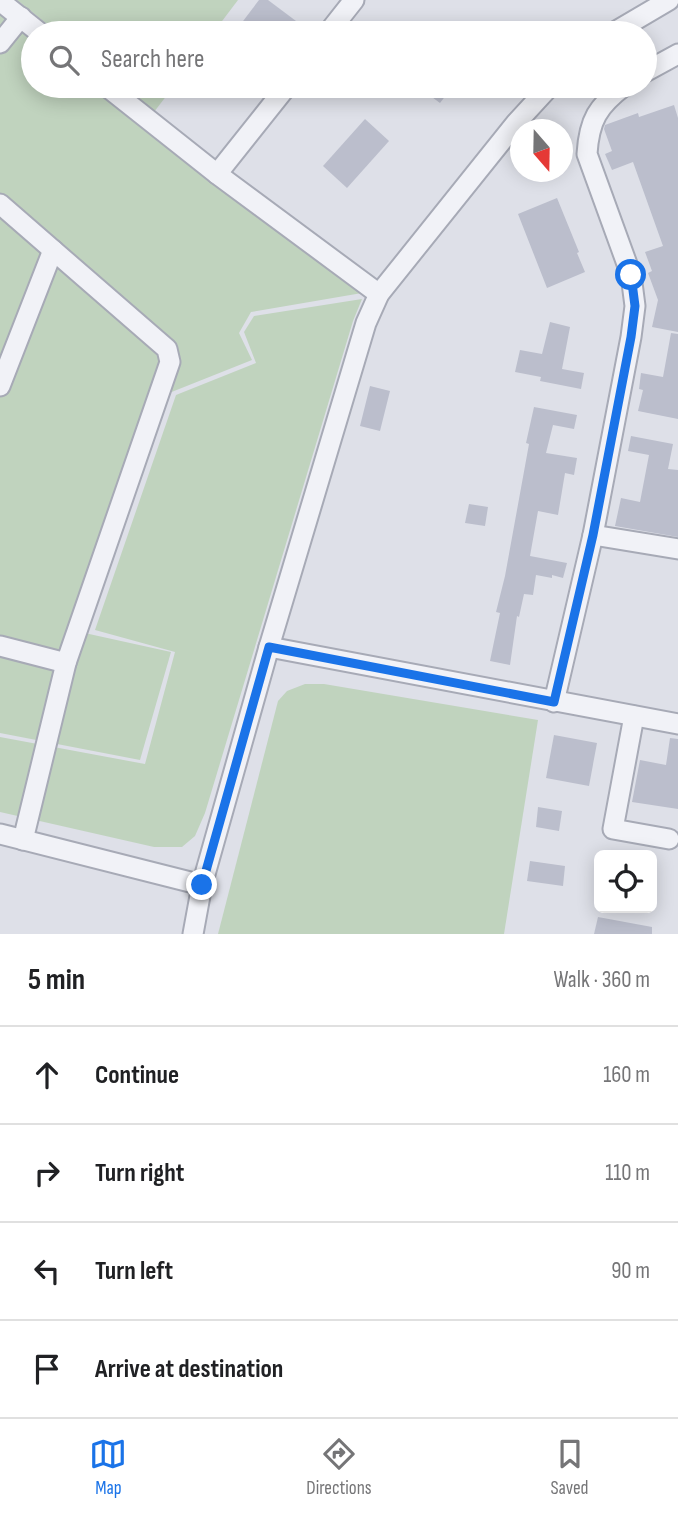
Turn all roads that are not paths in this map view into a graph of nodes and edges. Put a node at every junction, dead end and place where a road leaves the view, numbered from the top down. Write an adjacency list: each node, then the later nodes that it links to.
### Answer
1 (669, 0): 7 (street)
2 (0, 1): 4 (street)
3 (353, 1): 6 (street)
4 (21, 18): 5 (street); 8 (street)
5 (25, 21)
6 (337, 21)
7 (633, 21)
8 (0, 43)
9 (678, 54): 10 (street)
10 (657, 65)
11 (121, 98): 15 (street)
12 (277, 98): 15 (street)
13 (539, 98): 18 (street)
14 (609, 98): 20 (street)
15 (217, 174): 18 (street)
16 (0, 204): 17 (street)
17 (53, 250): 19 (street); 24 (street)
18 (379, 294): 23 (street)
19 (0, 386)
20 (593, 535): 21 (street); 25 (street)
21 (678, 549)
22 (0, 646): 24 (street)
23 (269, 647): 25 (street); 31 (street)
24 (66, 663): 30 (street)
25 (554, 702): 26 (street)
26 (634, 716): 27 (street); 29 (street)
27 (678, 724)
28 (0, 834): 30 (street)
29 (669, 839)
30 (23, 840): 31 (street)
31 (202, 885): 32 (street)
32 (193, 934)

